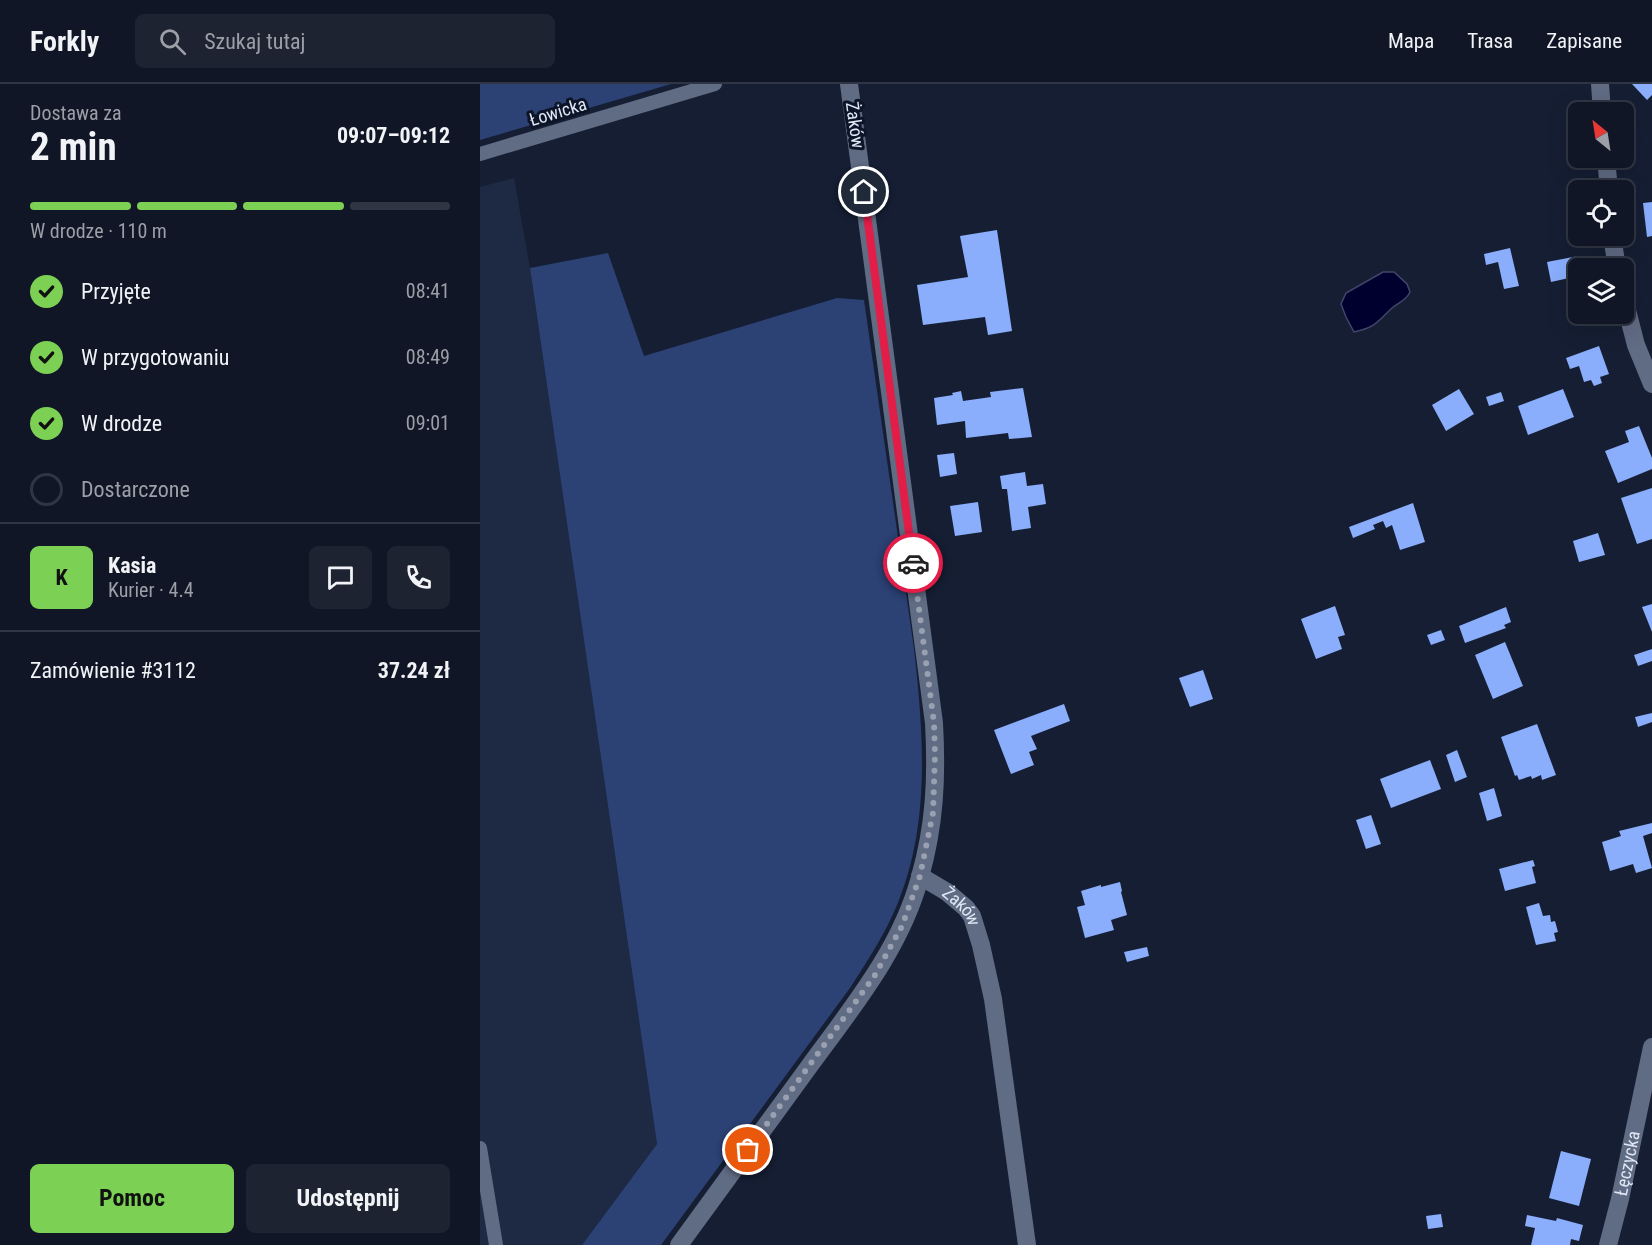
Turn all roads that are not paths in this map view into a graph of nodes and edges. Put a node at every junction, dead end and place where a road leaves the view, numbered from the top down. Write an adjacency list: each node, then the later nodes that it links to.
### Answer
1 (716, 84): 5 (lane, Łowicka)
2 (849, 84): 8 (street, Żaków)
3 (1600, 84): 4 (street)
4 (1601, 102)
5 (480, 154)
6 (1631, 324): 7 (street)
7 (1652, 384)
8 (920, 876): 12 (street); 13 (street, Żaków)
9 (1652, 1047): 14 (street, Łęczycka)
10 (480, 1148): 11 (lane)
11 (496, 1245)
12 (679, 1245)
13 (1027, 1245)
14 (1608, 1245)

